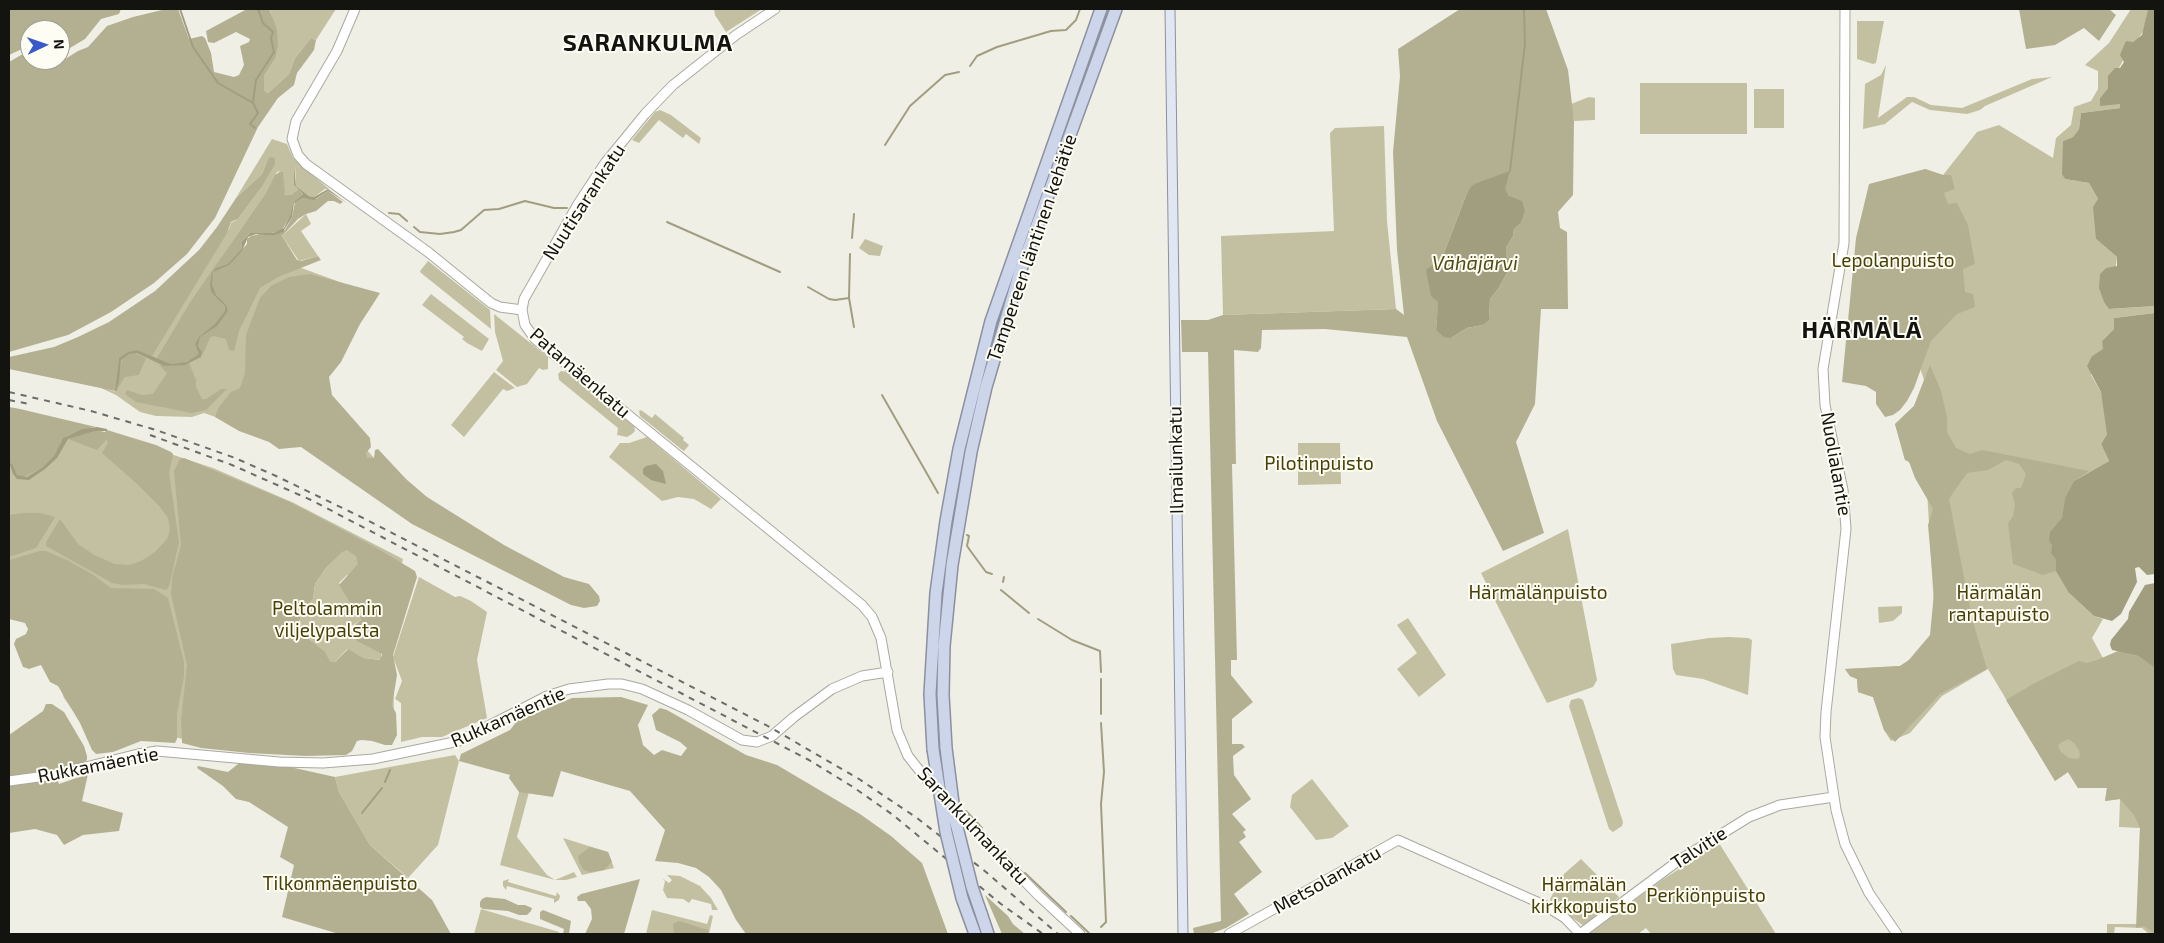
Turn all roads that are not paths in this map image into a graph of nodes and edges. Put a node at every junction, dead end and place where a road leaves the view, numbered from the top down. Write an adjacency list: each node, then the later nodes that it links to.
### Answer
1 (355, 9): 7 (main road, Patamäenkatu)
2 (775, 9): 7 (main road, Nuutisarankatu)
3 (1100, 9): 11 (highway, Tampereen läntinen kehätie, bridge)
4 (1116, 9): 12 (highway, Tampereen läntinen kehätie, bridge)
5 (1170, 9): 14 (main road, Ilmailunkatu)
6 (1846, 9): 10 (main road, Nuolialantie)
7 (522, 310): 8 (main road, Patamäenkatu)
8 (888, 672): 9 (main road, Rukkamäentie); 13 (main road, Sarankulmankatu)
9 (9, 780)
10 (1834, 797): 16 (main road, Talvitie); 17 (main road, Nuolialantie)
11 (975, 934)
12 (988, 934)
13 (1080, 934)
14 (1181, 934)
15 (1229, 934): 16 (main road, Metsolankatu)
16 (1580, 934)
17 (1897, 934)

